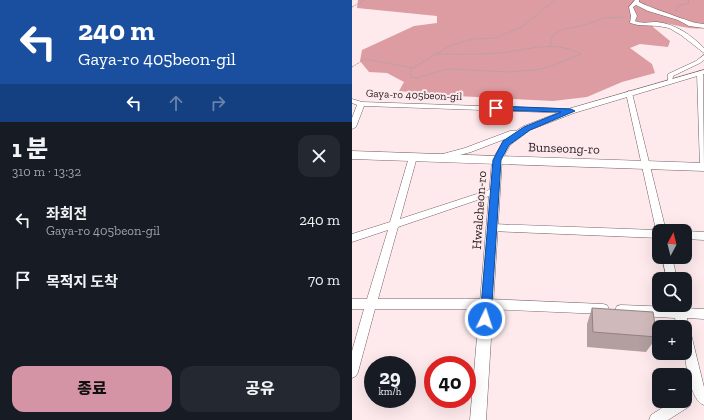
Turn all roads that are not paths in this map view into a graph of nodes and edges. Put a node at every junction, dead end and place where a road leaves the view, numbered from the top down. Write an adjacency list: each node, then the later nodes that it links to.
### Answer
1 (637, 2): 2 (street); 3 (street)
2 (704, 26)
3 (704, 51)
4 (704, 57): 6 (street)
5 (702, 72): 6 (street, Hwalcheon-ro); 18 (street)
6 (670, 81): 7 (street, Hwalcheon-ro)
7 (629, 93): 10 (street, Hwalcheon-ro); 17 (street)
8 (352, 103): 9 (street, Gaya-ro 405beon-gil)
9 (361, 104): 10 (street, Gaya-ro 405beon-gil); 11 (street)
10 (571, 111): 12 (street, Hwalcheon-ro)
11 (352, 127)
12 (527, 128): 15 (street); 16 (street, Hwalcheon-ro)
13 (352, 155): 14 (main road, Bunseong-ro)
14 (414, 157): 15 (main road, Bunseong-ro); 20 (street)
15 (436, 158): 16 (main road, Bunseong-ro)
16 (497, 160): 17 (main road, Bunseong-ro); 19 (street, Hwalcheon-ro)
17 (645, 165): 18 (main road, Bunseong-ro); 21 (street)
18 (704, 167)
19 (495, 191): 20 (street); 22 (street, Hwalcheon-ro)
20 (394, 224): 26 (street); 28 (street)
21 (659, 224)
22 (492, 228): 23 (street); 29 (street, Hwalcheon-ro)
23 (652, 234)
24 (692, 235): 25 (street)
25 (704, 236)
26 (352, 238)
27 (352, 304): 28 (street)
28 (372, 304): 29 (street); 34 (street)
29 (486, 304): 30 (street); 37 (street, Hwalcheon-ro)
30 (652, 308)
31 (692, 312): 32 (street)
32 (704, 314)
33 (692, 360): 35 (street)
34 (352, 372)
35 (701, 395)
36 (674, 408): 38 (street)
37 (478, 420)
38 (656, 420)

